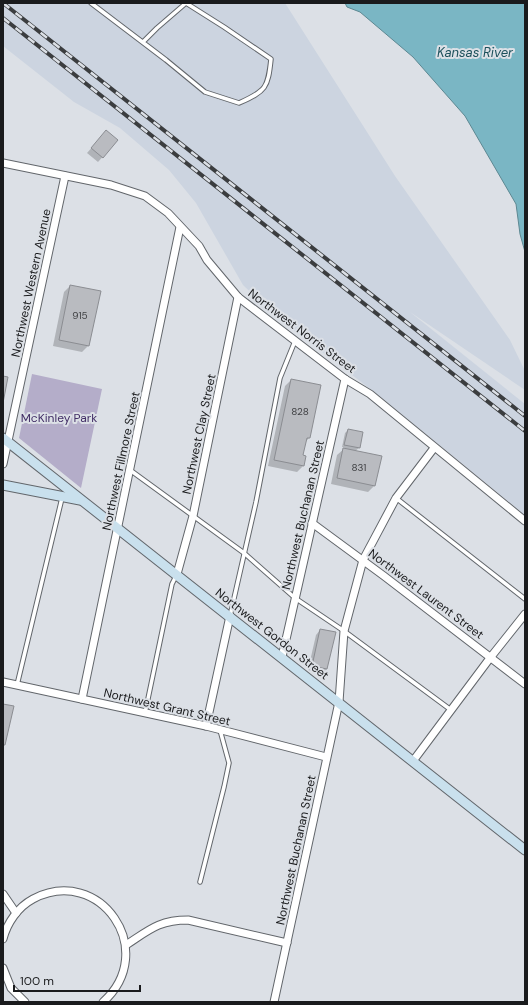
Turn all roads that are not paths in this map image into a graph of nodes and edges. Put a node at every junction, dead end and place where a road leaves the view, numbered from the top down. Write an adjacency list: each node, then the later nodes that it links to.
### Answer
1 (91, 3): 2 (lane)
2 (143, 42): 2 (lane)
3 (3, 163): 4 (street)
4 (65, 176): 5 (street, Northwest Norris Street); 9 (street, Northwest Western Avenue)
5 (180, 227): 6 (street, Northwest Norris Street); 12 (street, Northwest Fillmore Street)
6 (238, 297): 7 (street, Northwest Norris Street); 17 (street, Northwest Clay Street)
7 (296, 340): 8 (street, Northwest Norris Street); 21 (lane)
8 (346, 379): 10 (street, Northwest Norris Street); 19 (street, Northwest Buchanan Street)
9 (6, 440): 11 (street, Northwest Western Avenue); 16 (main road, Northwest Gordon Street)
10 (434, 448): 15 (street, Northwest Buchanan Street); 18 (street, Northwest Norris Street)
11 (3, 464)
12 (130, 470): 17 (lane); 20 (street, Northwest Fillmore Street)
13 (3, 485): 14 (main road)
14 (62, 497): 16 (main road); 33 (lane)
15 (396, 498): 22 (street, Northwest Buchanan Street); 25 (lane)
16 (82, 501): 20 (main road, Northwest Gordon Street)
17 (193, 516): 21 (lane); 23 (street, Northwest Clay Street)
18 (525, 521)
19 (312, 523): 22 (street, Northwest Laurent Street); 24 (street, Northwest Buchanan Street)
20 (119, 528): 23 (main road, Northwest Gordon Street); 34 (street, Northwest Fillmore Street)
21 (244, 553): 24 (lane); 27 (lane)
22 (363, 560): 28 (street, Northwest Buchanan Street); 30 (street, Northwest Laurent Street)
23 (177, 574): 27 (main road, Northwest Gordon Street); 37 (lane)
24 (295, 598): 28 (lane); 29 (street, Northwest Buchanan Street)
25 (525, 599)
26 (525, 614): 30 (street)
27 (230, 616): 29 (main road, Northwest Gordon Street); 38 (street)
28 (344, 631): 35 (street, Northwest Buchanan Street); 36 (lane)
29 (282, 657): 35 (main road, Northwest Gordon Street)
30 (490, 658): 32 (street, Northwest Laurent Street); 36 (street)
31 (3, 682): 33 (street, Northwest Grant Street)
32 (525, 684)
33 (17, 685): 34 (street, Northwest Grant Street)
34 (82, 699): 37 (street, Northwest Grant Street)
35 (339, 702): 40 (street, Northwest Buchanan Street); 41 (main road, Northwest Gordon Street)
36 (452, 710): 41 (street)
37 (146, 713): 38 (street, Northwest Grant Street)
38 (206, 726): 39 (street, Northwest Grant Street)
39 (220, 730): 40 (street, Northwest Grant Street); 43 (lane)
40 (326, 757): 47 (street, Northwest Buchanan Street)
41 (413, 761): 42 (main road, Northwest Gordon Street)
42 (525, 850)
43 (200, 882)
44 (3, 894): 45 (street)
45 (16, 913): 46 (street); 48 (street)
46 (3, 939)
47 (287, 943): 48 (street); 52 (street, Northwest Buchanan Street)
48 (126, 945): 51 (street)
49 (3, 971): 50 (street)
50 (25, 1002)
51 (103, 1002)
52 (274, 1002)

